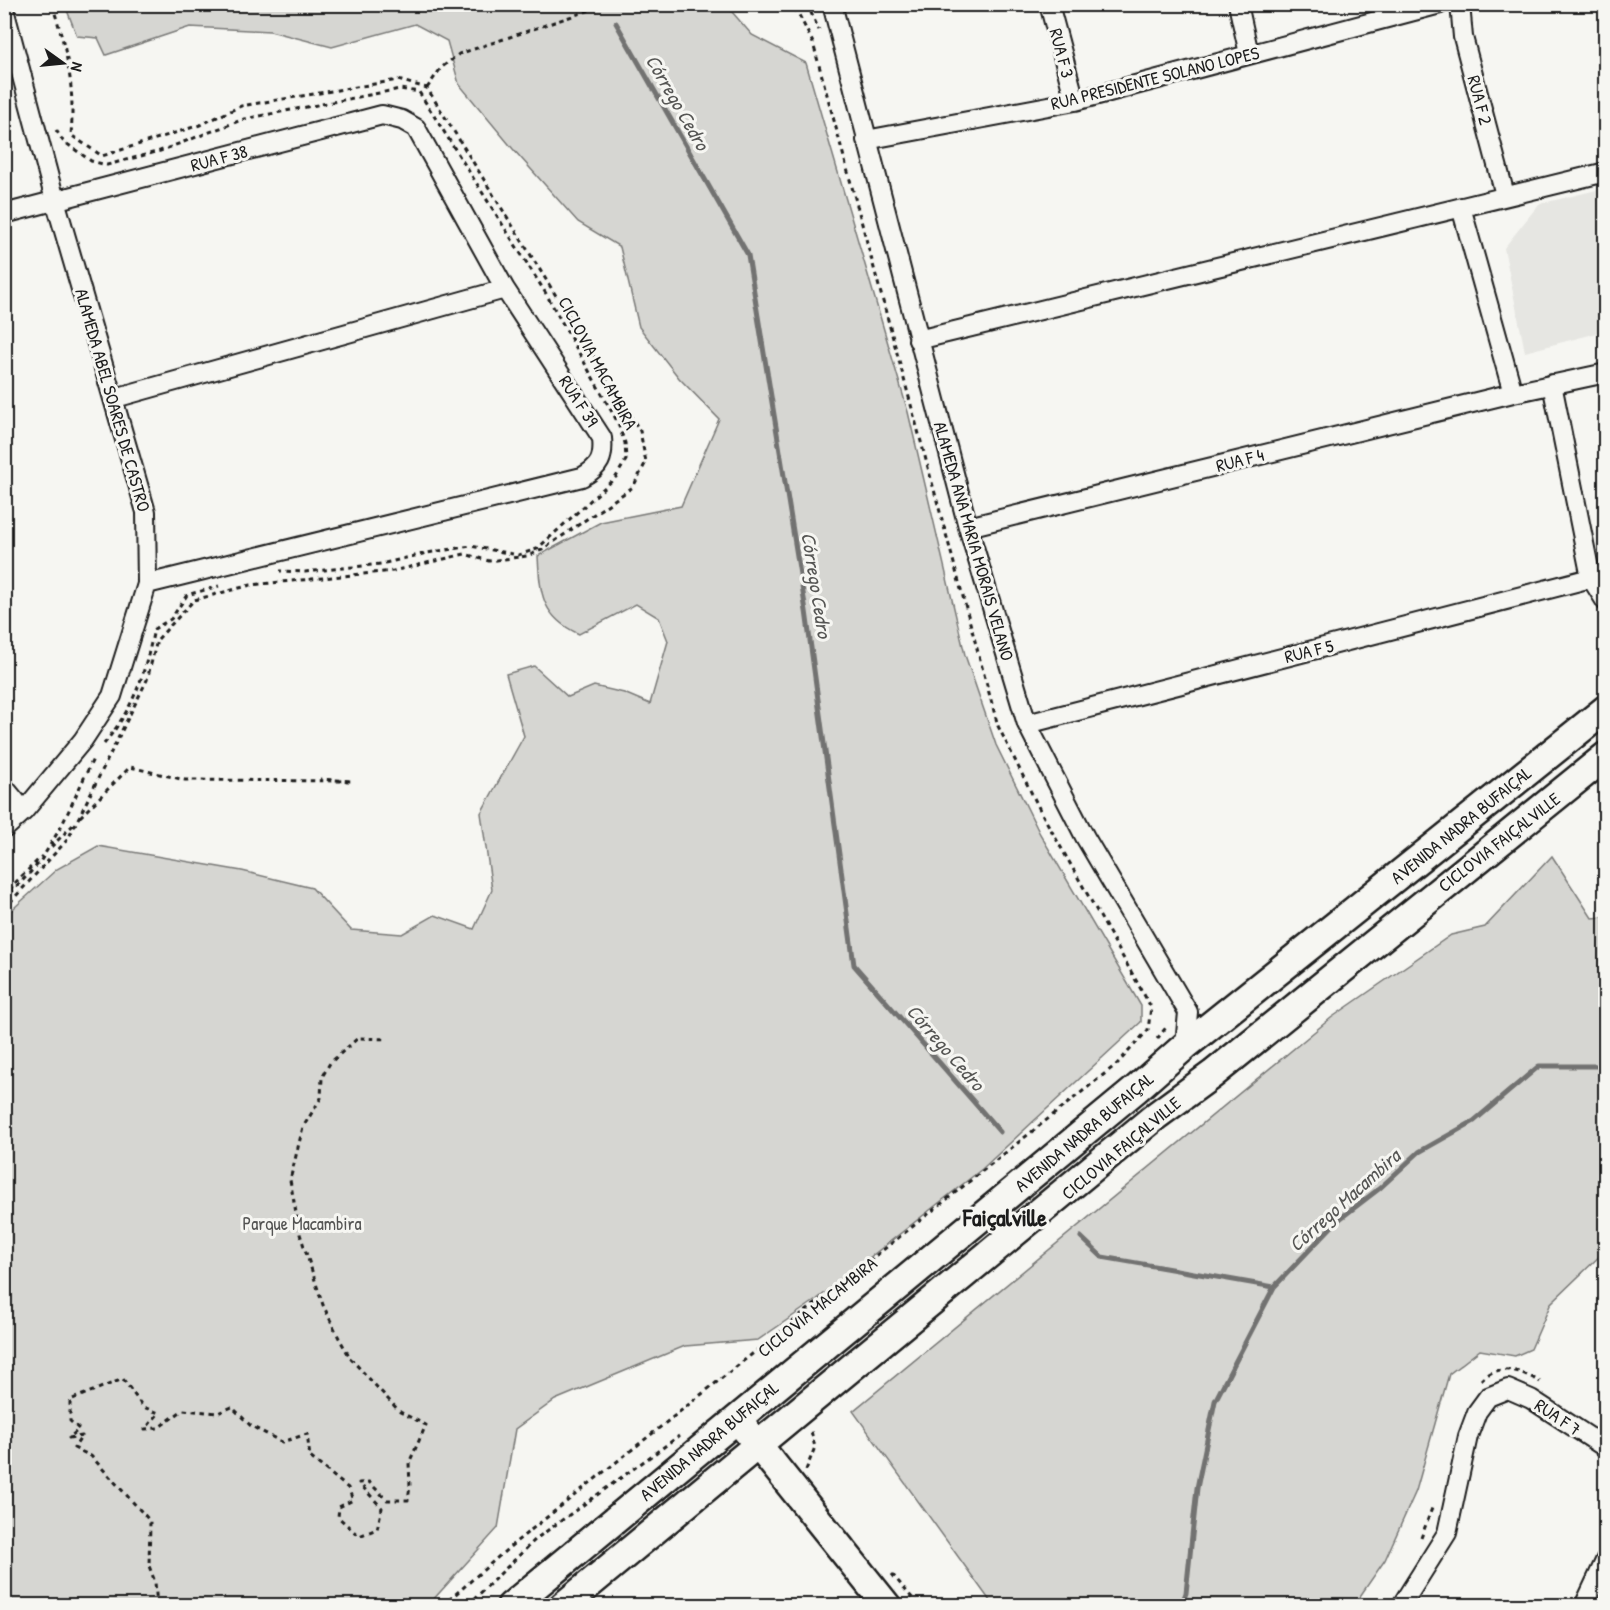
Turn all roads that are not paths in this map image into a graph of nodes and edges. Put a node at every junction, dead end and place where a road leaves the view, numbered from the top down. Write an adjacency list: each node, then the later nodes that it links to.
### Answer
1 (832, 4): 9 (street, ALAMEDA ANA MARIA MORAIS VELANO)
2 (1049, 4): 8 (street, RUA F 3)
3 (1238, 4): 7 (street)
4 (1440, 4): 7 (street, RUA PRESIDENTE SOLANO LOPES)
5 (1460, 4): 11 (street, RUA F 2)
6 (4, 9): 12 (street, ALAMEDA ABEL SOARES DE CASTRO)
7 (1249, 54): 8 (street, RUA PRESIDENTE SOLANO LOPES)
8 (1075, 101): 9 (street, RUA PRESIDENTE SOLANO LOPES)
9 (866, 140): 16 (street, ALAMEDA ANA MARIA MORAIS VELANO)
10 (1605, 172): 11 (street)
11 (1505, 195): 13 (street)
12 (55, 200): 14 (street, RUA F 38); 15 (street, RUA F 38); 20 (street, ALAMEDA ABEL SOARES DE CASTRO)
13 (1461, 207): 16 (street); 19 (street)
14 (4, 214)
15 (506, 289): 20 (street); 23 (street, RUA F 39)
16 (918, 340): 21 (street, ALAMEDA ANA MARIA MORAIS VELANO)
17 (1605, 373): 18 (street, RUA F 4)
18 (1552, 384): 19 (street, RUA F 4); 22 (street)
19 (1513, 393): 21 (street, RUA F 4)
20 (115, 398): 23 (street, ALAMEDA ABEL SOARES DE CASTRO)
21 (968, 527): 26 (street, ALAMEDA ANA MARIA MORAIS VELANO)
22 (1590, 578): 24 (street); 26 (street, RUA F 5)
23 (147, 584): 29 (street, ALAMEDA ABEL SOARES DE CASTRO)
24 (1605, 602)
25 (1605, 709): 31 (main road, AVENIDA NADRA BUFAIÇAL)
26 (1027, 724): 31 (street, ALAMEDA ANA MARIA MORAIS VELANO)
27 (1605, 756): 33 (main road, AVENIDA NADRA BUFAIÇAL)
28 (4, 788): 29 (street)
29 (24, 811): 30 (street, ALAMEDA ABEL SOARES DE CASTRO)
30 (4, 829)
31 (1185, 1046): 32 (main road, AVENIDA NADRA BUFAIÇAL)
32 (737, 1417): 33 (main road); 37 (main road, AVENIDA NADRA BUFAIÇAL)
33 (757, 1444): 36 (main road); 38 (main road, AVENIDA NADRA BUFAIÇAL)
34 (1605, 1448): 39 (street, RUA F 7)
35 (1605, 1559): 40 (street)
36 (883, 1604)
37 (511, 1605)
38 (563, 1605)
39 (1401, 1605)
40 (1584, 1605)

